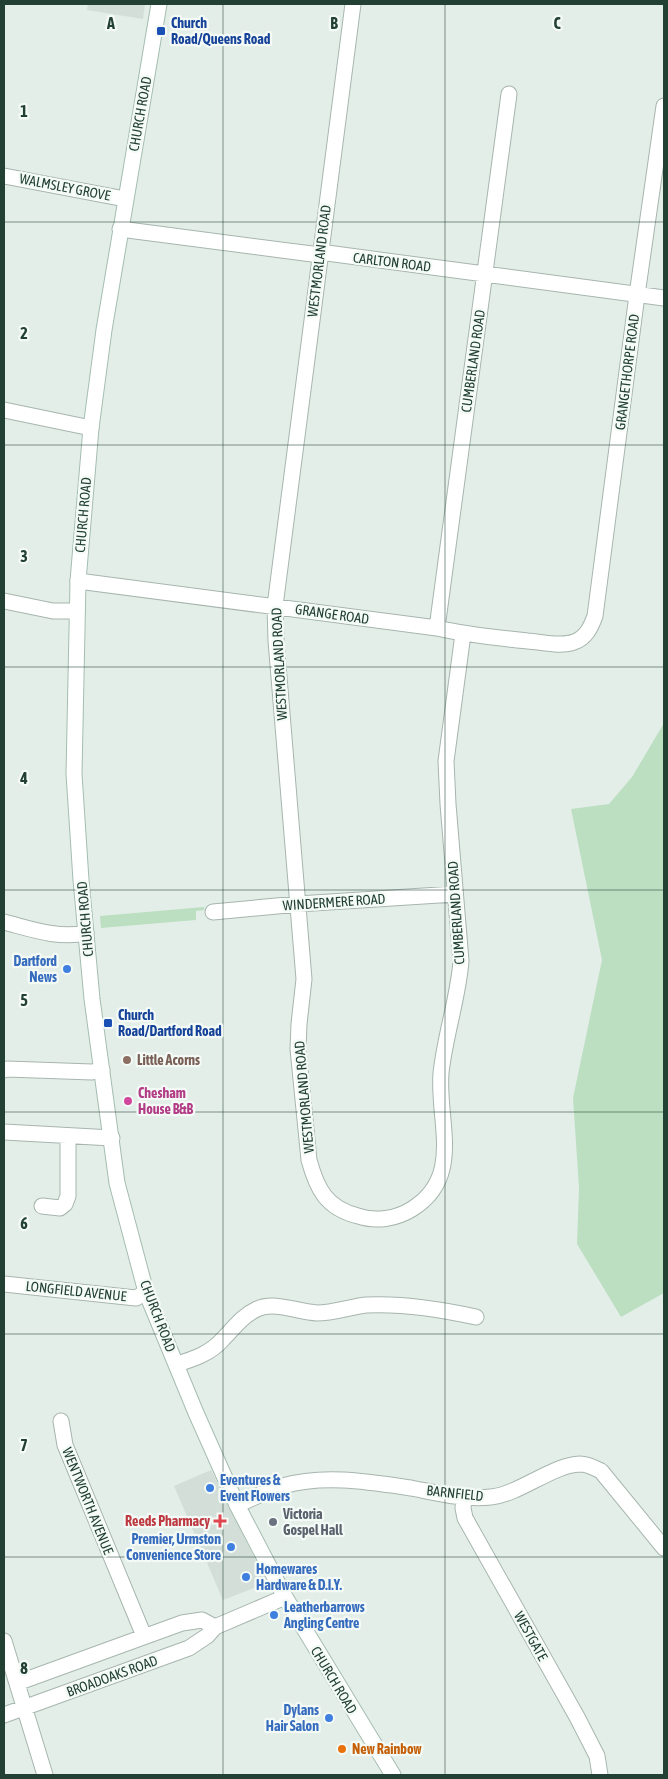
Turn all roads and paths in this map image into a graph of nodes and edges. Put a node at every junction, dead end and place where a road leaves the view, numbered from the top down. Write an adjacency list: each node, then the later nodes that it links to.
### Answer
1 (159, 4): 6 (street, CHURCH ROAD)
2 (353, 4): 8 (street, WESTMORLAND ROAD)
3 (509, 94): 9 (street, CUMBERLAND ROAD)
4 (664, 106): 10 (street, GRANGETHORPE ROAD)
5 (4, 180): 6 (street, WALMSLEY GROVE)
6 (125, 199): 7 (street, CHURCH ROAD)
7 (120, 229): 8 (street, CARLTON ROAD); 13 (street, CHURCH ROAD)
8 (320, 254): 9 (street, CARLTON ROAD); 16 (street, WESTMORLAND ROAD)
9 (485, 274): 10 (street, CARLTON ROAD); 18 (street, CUMBERLAND ROAD)
10 (637, 294): 11 (street, CARLTON ROAD); 20 (street, GRANGETHORPE ROAD)
11 (664, 298)
12 (4, 410): 13 (street)
13 (90, 428): 14 (street, CHURCH ROAD)
14 (78, 581): 16 (street, GRANGE ROAD); 17 (street, CHURCH ROAD)
15 (4, 602): 17 (street)
16 (275, 606): 18 (street, GRANGE ROAD); 22 (street, WESTMORLAND ROAD)
17 (77, 611): 25 (street, CHURCH ROAD)
18 (437, 628): 19 (street, GRANGE ROAD)
19 (462, 634): 20 (street, GRANGE ROAD); 21 (street, CUMBERLAND ROAD)
20 (584, 636)
21 (455, 894): 22 (street, WINDERMERE ROAD); 32 (street, CUMBERLAND ROAD)
22 (298, 904): 23 (street, WINDERMERE ROAD); 32 (street, WESTMORLAND ROAD)
23 (213, 912)
24 (4, 922): 25 (street)
25 (86, 933): 27 (street, CHURCH ROAD)
26 (4, 1070): 27 (street)
27 (102, 1070): 30 (street, CHURCH ROAD)
28 (4, 1132): 29 (street)
29 (68, 1136): 30 (street); 31 (street)
30 (112, 1138): 34 (street, CHURCH ROAD)
31 (42, 1206)
32 (355, 1216)
33 (4, 1284): 34 (street, LONGFIELD AVENUE)
34 (146, 1292): 36 (street, CHURCH ROAD)
35 (478, 1318): 36 (street)
36 (177, 1364): 39 (street, CHURCH ROAD)
37 (61, 1420): 43 (street, WENTWORTH AVENUE)
38 (464, 1497): 39 (street, BARNFIELD); 40 (street, BARNFIELD); 50 (street, WESTGATE)
39 (237, 1505): 41 (street, CHURCH ROAD)
40 (664, 1548)
41 (285, 1597): 42 (street, BROADOAKS ROAD); 49 (street, CHURCH ROAD)
42 (215, 1627): 43 (street, BROADOAKS ROAD); 46 (street, BROADOAKS ROAD)
43 (144, 1636): 45 (street, BROADOAKS ROAD)
44 (4, 1641): 45 (street)
45 (16, 1683): 46 (street)
46 (23, 1708): 47 (street, BROADOAKS ROAD); 48 (street)
47 (4, 1715)
48 (45, 1775)
49 (392, 1775)
50 (600, 1775)

